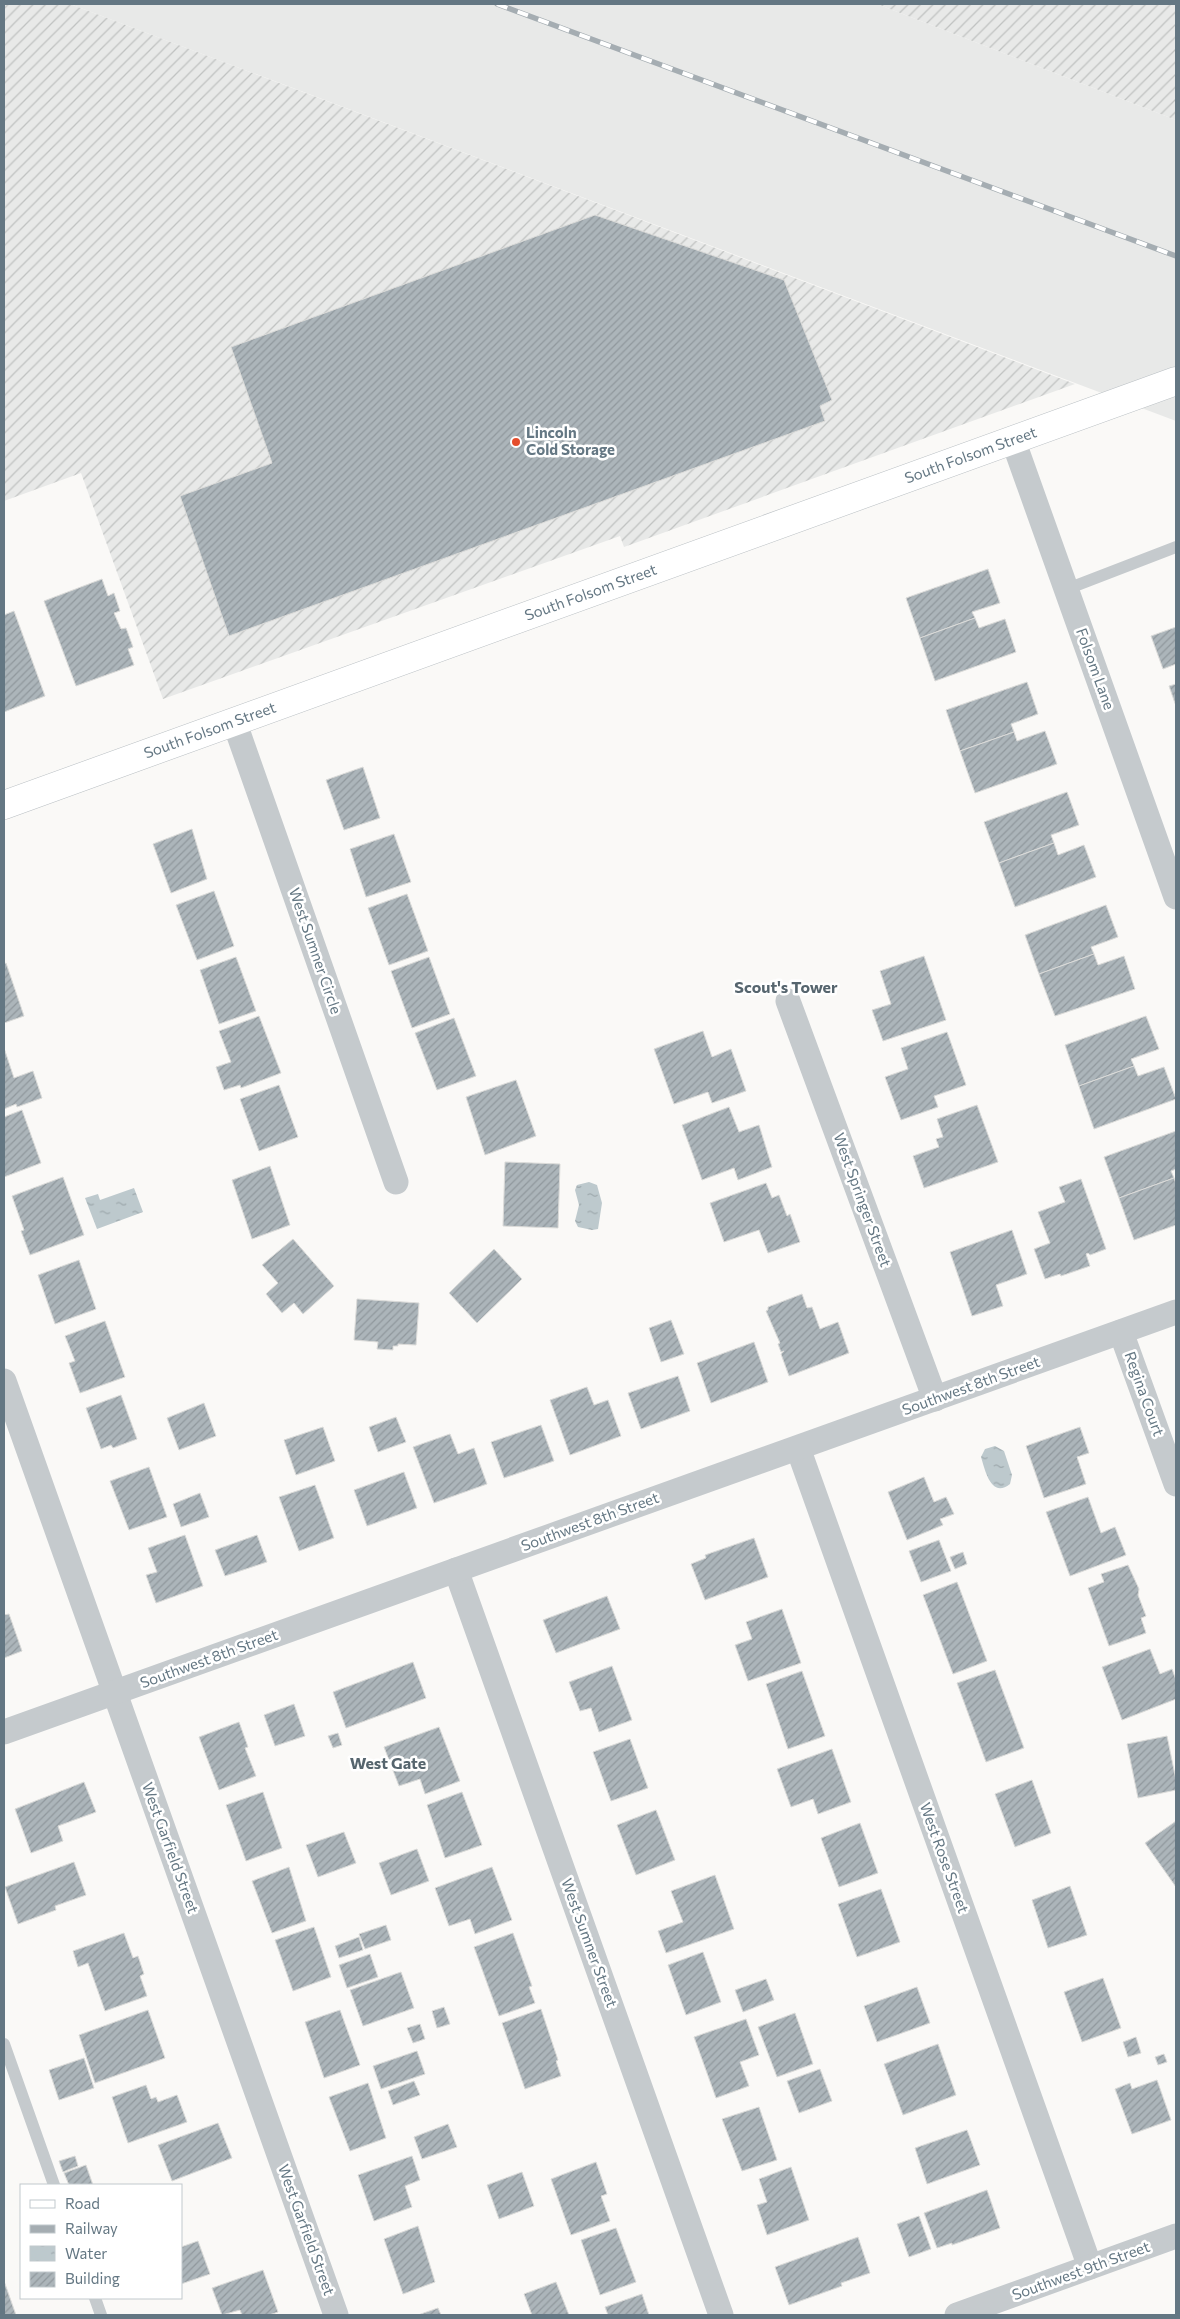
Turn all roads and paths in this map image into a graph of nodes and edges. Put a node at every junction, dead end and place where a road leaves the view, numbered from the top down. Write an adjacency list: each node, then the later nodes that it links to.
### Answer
1 (1176, 381): 2 (street, South Folsom Street)
2 (1012, 440): 4 (street, Folsom Lane); 5 (street, South Folsom Street)
3 (1176, 547): 4 (lane)
4 (1067, 589): 7 (street, Folsom Lane)
5 (234, 721): 6 (street, South Folsom Street); 9 (street, West Sumner Circle)
6 (4, 805)
7 (1176, 898)
8 (788, 1001): 13 (street, West Springer Street)
9 (396, 1182)
10 (1176, 1312): 11 (street, Southwest 8th Street)
11 (1121, 1332): 13 (street, Southwest 8th Street); 15 (street, Regina Court)
12 (4, 1381): 17 (street, West Garfield Street)
13 (935, 1399): 14 (street, Southwest 8th Street)
14 (798, 1448): 16 (street, Southwest 8th Street); 22 (street, West Rose Street)
15 (1176, 1484)
16 (456, 1570): 17 (street, Southwest 8th Street); 26 (street, West Sumner Street)
17 (114, 1692): 18 (street, Southwest 8th Street); 25 (street, West Garfield Street)
18 (4, 1732)
19 (4, 2044): 20 (lane)
20 (54, 2184)
21 (1176, 2236): 22 (street, Southwest 9th Street)
22 (1090, 2268): 27 (street, Southwest 9th Street)
23 (95, 2299): 24 (lane)
24 (101, 2315)
25 (336, 2315)
26 (721, 2315)
27 (957, 2315)

